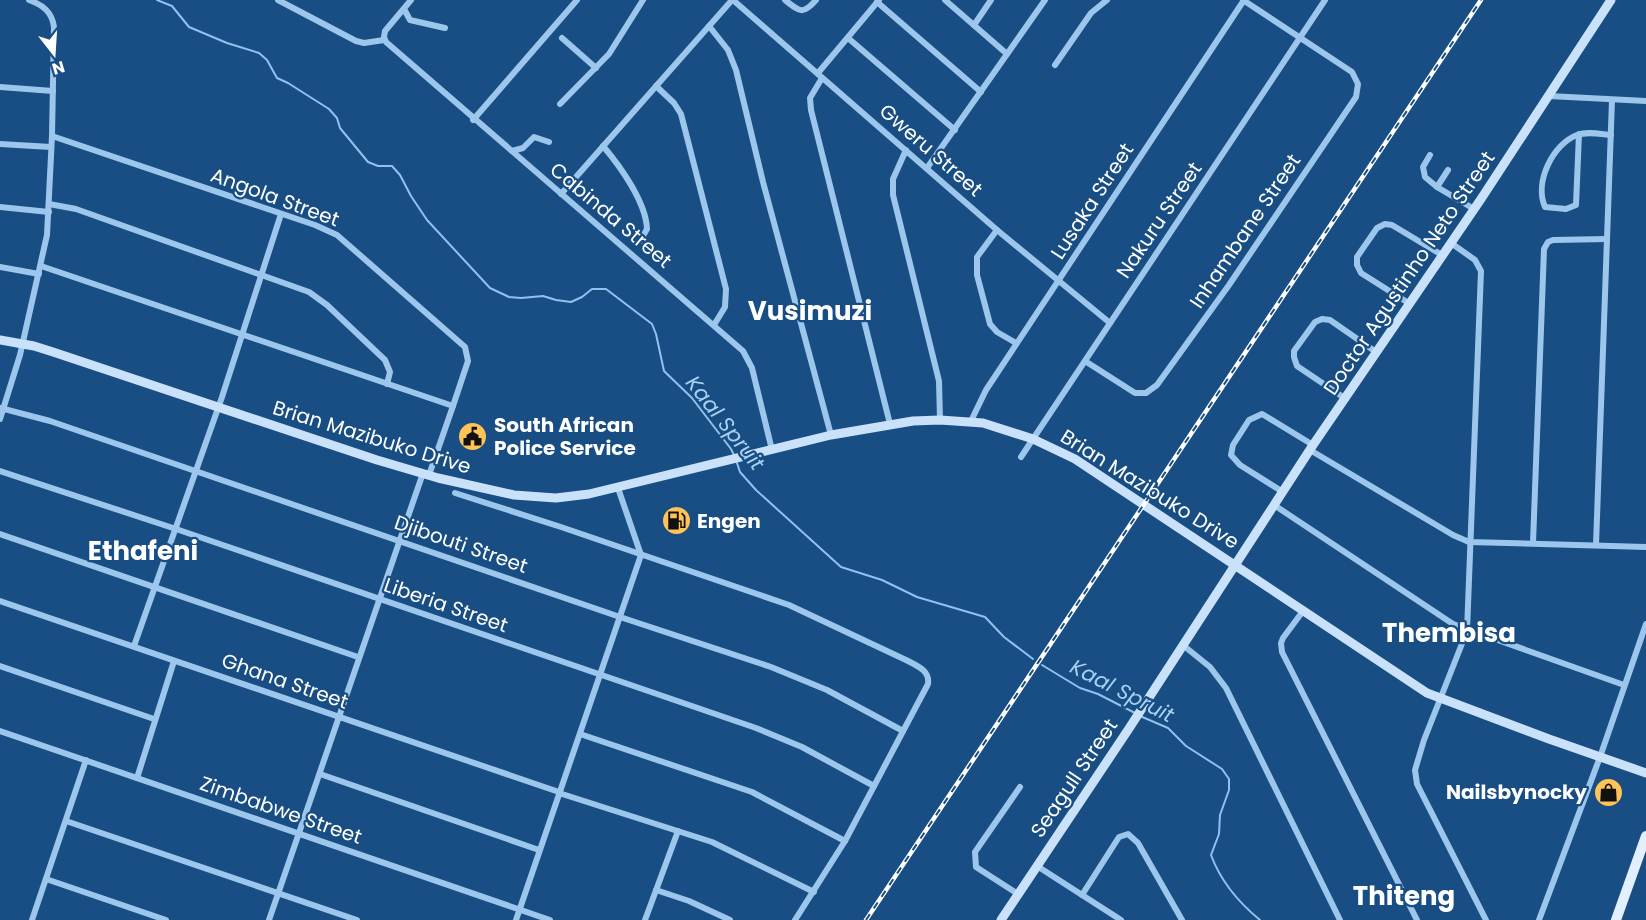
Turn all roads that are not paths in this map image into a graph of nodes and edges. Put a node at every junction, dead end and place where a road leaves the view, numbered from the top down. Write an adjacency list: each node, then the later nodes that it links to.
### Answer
1 (29, 0): 31 (street)
2 (278, 0): 21 (street)
3 (411, 0): 17 (street)
4 (577, 0): 37 (street)
5 (643, 0): 27 (street)
6 (732, 0): 19 (street); 28 (street, Gweru Street)
7 (785, 0): 8 (street)
8 (816, 0)
9 (945, 0): 18 (street)
10 (992, 0): 18 (street)
11 (1045, 0): 25 (street)
12 (1107, 0): 26 (street)
13 (1243, 0): 24 (street); 67 (street, Lusaka Street)
14 (1325, 0): 24 (street, Nakuru Street)
15 (1611, 0): 33 (street, Doctor Agustinho Neto Street)
16 (878, 1): 23 (street); 32 (street)
17 (404, 9): 20 (street); 21 (street)
18 (974, 25): 25 (street)
19 (709, 26): 29 (street); 86 (street)
20 (445, 28)
21 (384, 37): 37 (street, Cabinda Street)
22 (562, 38): 27 (street)
23 (848, 38): 28 (street); 38 (street)
24 (1300, 38): 69 (street, Nakuru Street); 76 (street, Inhambane Street)
25 (1007, 54): 32 (street)
26 (1055, 65)
27 (596, 68): 36 (street)
28 (820, 76): 46 (street, Gweru Street); 85 (street)
29 (656, 86): 44 (street); 70 (street)
30 (0, 87): 31 (street)
31 (53, 91): 41 (street)
32 (981, 92): 38 (street)
33 (1549, 96): 34 (street); 55 (street, Doctor Agustinho Neto Street)
34 (1612, 100): 35 (street); 40 (street)
35 (1646, 101)
36 (560, 104)
37 (473, 120): 47 (street, Cabinda Street)
38 (955, 130): 49 (street)
39 (1579, 134): 39 (street); 40 (street)
40 (1611, 135): 59 (street)
41 (52, 136): 45 (street); 57 (street, Angola Street)
42 (549, 142): 47 (street)
43 (0, 144): 45 (street)
44 (603, 146): 52 (street); 60 (street)
45 (51, 147): 53 (street)
46 (906, 150): 49 (street, Gweru Street); 83 (street)
47 (512, 152): 52 (street, Cabinda Street)
48 (1430, 155): 51 (street)
49 (927, 168): 58 (street, Gweru Street)
50 (1448, 170): 51 (street)
51 (1437, 187): 55 (street)
52 (561, 194): 70 (street, Cabinda Street)
53 (49, 204): 56 (street); 66 (street)
54 (0, 207): 56 (street)
55 (1474, 209): 61 (street, Doctor Agustinho Neto Street)
56 (49, 212): 63 (street)
57 (281, 214): 66 (street); 79 (street, Angola Street)
58 (997, 230): 67 (street, Gweru Street); 74 (street)
59 (1607, 239): 102 (street); 103 (street)
60 (640, 240)
61 (1451, 243): 62 (street, Doctor Agustinho Neto Street); 101 (street)
62 (1442, 255): 68 (street, Doctor Agustinho Neto Street); 68 (street)
63 (41, 266): 65 (street); 71 (street)
64 (0, 267): 65 (street)
65 (39, 274): 73 (street)
66 (262, 274): 71 (street); 77 (street)
67 (1059, 281): 69 (street, Gweru Street); 74 (street, Lusaka Street)
68 (1410, 304): 75 (street, Doctor Agustinho Neto Street)
69 (1110, 323): 76 (street, Nakuru Street)
70 (714, 325): 89 (street, Cabinda Street)
71 (242, 334): 77 (street); 80 (street)
72 (0, 340): 73 (street, Brian Mazibuko Drive)
73 (22, 343): 80 (street, Brian Mazibuko Drive); 81 (street)
74 (1016, 343): 84 (street, Lusaka Street)
75 (1376, 352): 78 (street, Doctor Agustinho Neto Street); 78 (street)
76 (1085, 361): 87 (street, Nakuru Street)
77 (387, 384): 79 (street)
78 (1346, 399): 88 (street, Doctor Agustinho Neto Street)
79 (453, 405): 93 (street, Angola Street)
80 (218, 407): 91 (street); 93 (street, Brian Mazibuko Drive)
81 (2, 408): 82 (street); 91 (street, Djibouti Street)
82 (0, 418)
83 (940, 420): 84 (street, Brian Mazibuko Drive); 85 (street, Brian Mazibuko Drive)
84 (971, 421): 87 (street, Brian Mazibuko Drive)
85 (890, 424): 86 (street, Brian Mazibuko Drive)
86 (831, 435): 89 (street, Brian Mazibuko Drive)
87 (1033, 439): 90 (street, Nakuru Street); 106 (street, Brian Mazibuko Drive)
88 (1312, 448): 95 (street, Doctor Agustinho Neto Street); 95 (street); 101 (street)
89 (772, 450): 94 (street, Brian Mazibuko Drive)
90 (1021, 457)
91 (195, 470): 98 (street); 100 (street, Djibouti Street)
92 (0, 471): 98 (street, Liberia Street)
93 (426, 474): 94 (street, Brian Mazibuko Drive); 100 (street, Angola Street)
94 (618, 488): 105 (street)
95 (1283, 492): 97 (street, Doctor Agustinho Neto Street)
96 (455, 493): 105 (street)
97 (1274, 505): 106 (street, Doctor Agustinho Neto Street); 113 (street)
98 (176, 529): 107 (street); 108 (street, Liberia Street)
99 (0, 534): 107 (street)
100 (398, 540): 108 (street, Angola Street); 111 (street, Djibouti Street)
101 (1469, 542): 102 (street); 113 (street)
102 (1533, 543): 103 (street)
103 (1596, 545): 104 (street)
104 (1646, 547)
105 (641, 555): 111 (street); 125 (street)
106 (1237, 566): 110 (street, Brian Mazibuko Drive); 115 (street, Seagull Street)
107 (154, 588): 114 (street); 116 (street)
108 (379, 599): 116 (street, Angola Street); 119 (street, Liberia Street)
109 (0, 601): 114 (street, Ghana Street)
110 (1303, 611): 121 (street, Brian Mazibuko Drive); 162 (street)
111 (620, 617): 119 (street); 125 (street, Djibouti Street)
112 (1646, 624): 120 (street)
113 (1467, 630): 120 (street); 121 (street)
114 (134, 646): 117 (street, Ghana Street)
115 (1184, 646): 141 (street, Seagull Street); 161 (street)
116 (358, 657): 122 (street, Angola Street)
117 (174, 660): 122 (street, Ghana Street); 123 (street)
118 (0, 666): 123 (street)
119 (599, 675): 126 (street); 132 (street, Liberia Street)
120 (1624, 685): 127 (street)
121 (1440, 698): 127 (street, Brian Mazibuko Drive); 163 (street)
122 (339, 717): 130 (street, Angola Street); 134 (street, Ghana Street)
123 (154, 719): 131 (street)
124 (0, 731): 128 (street, Zimbabwe Street)
125 (903, 731): 132 (street)
126 (580, 734): 134 (street); 139 (street)
127 (1600, 757): 129 (street, Brian Mazibuko Drive); 164 (street)
128 (86, 760): 131 (street, Zimbabwe Street); 135 (street)
129 (1646, 773)
130 (320, 774): 137 (street, Angola Street); 140 (street)
131 (137, 777): 137 (street, Zimbabwe Street)
132 (874, 786): 139 (street)
133 (1020, 786): 146 (street)
134 (559, 793): 136 (street, Ghana Street); 140 (street)
135 (66, 821): 142 (street); 145 (street)
136 (678, 831): 143 (street); 144 (street, Ghana Street)
137 (300, 834): 145 (street, Angola Street); 148 (street, Zimbabwe Street)
138 (1646, 836): 165 (main road)
139 (846, 841): 144 (street)
140 (539, 850): 148 (street)
141 (1037, 866): 146 (street, Seagull Street); 147 (street)
142 (46, 879): 150 (street); 151 (street)
143 (656, 890): 156 (street); 157 (street)
144 (814, 892): 158 (street)
145 (279, 893): 152 (street, Angola Street); 153 (street)
146 (1018, 894): 149 (street, Seagull Street)
147 (1082, 895): 159 (street); 160 (street)
148 (520, 909): 154 (street); 155 (street, Zimbabwe Street)
149 (1003, 919)
150 (32, 920)
151 (166, 920)
152 (269, 920)
153 (357, 920)
154 (516, 920)
155 (550, 920)
156 (645, 920)
157 (730, 920)
158 (795, 920)
159 (1121, 920)
160 (1182, 920)
161 (1340, 920)
162 (1417, 920)
163 (1486, 920)
164 (1539, 920)
165 (1616, 920)

